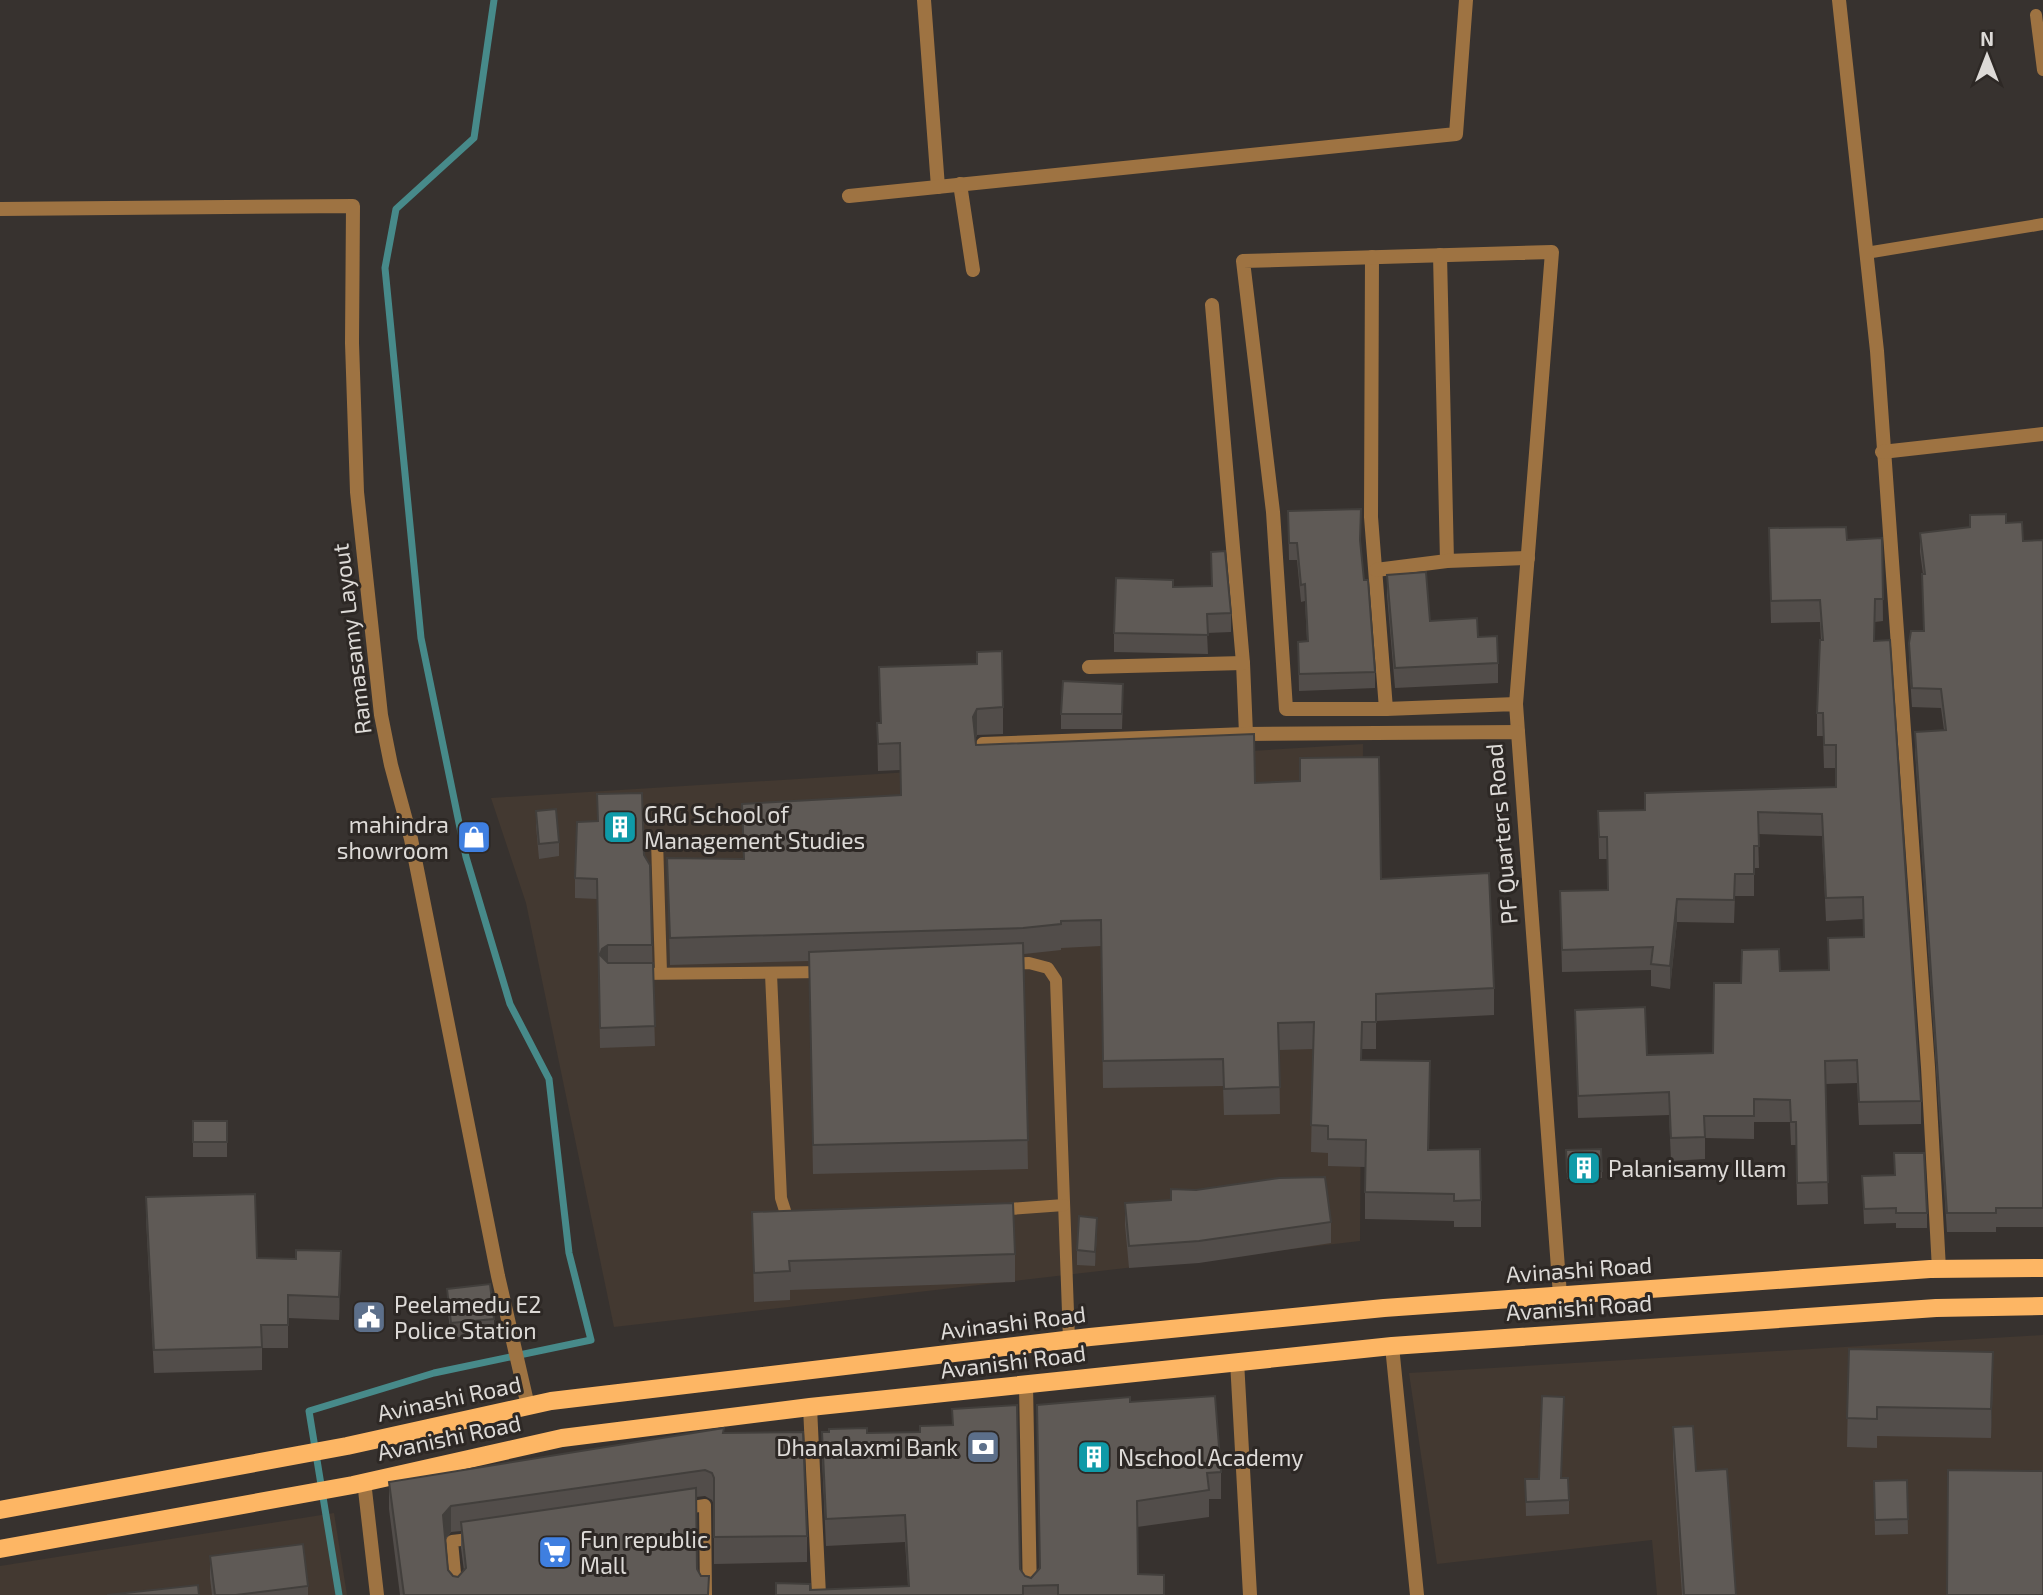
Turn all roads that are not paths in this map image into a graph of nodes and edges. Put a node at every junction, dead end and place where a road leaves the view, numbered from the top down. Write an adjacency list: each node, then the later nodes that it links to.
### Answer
1 (924, 0): 7 (street)
2 (1466, 0): 6 (street)
3 (1839, 0): 11 (street)
4 (2036, 15): 5 (lane)
5 (2043, 70)
6 (960, 184): 7 (street); 14 (street)
7 (938, 187): 8 (street)
8 (849, 196)
9 (0, 209): 45 (street, Ramasamy Layout)
10 (2043, 224): 11 (lane)
11 (1866, 253): 17 (street)
12 (1440, 255): 13 (street); 18 (street); 19 (street)
13 (1372, 257): 20 (street); 24 (street)
14 (973, 270)
15 (1212, 305): 21 (street)
16 (2043, 434): 17 (street)
17 (1882, 452): 38 (street)
18 (1528, 558): 19 (street); 23 (street)
19 (1447, 561): 20 (street)
20 (1376, 570): 24 (street)
21 (1243, 663): 22 (street); 26 (street)
22 (1089, 667)
23 (1516, 704): 24 (street); 25 (street)
24 (1386, 709)
25 (1518, 732): 26 (street, PF Quarters Road); 39 (street, PF Quarters Road)
26 (1246, 734): 27 (street, PF Quarters Road)
27 (983, 744)
28 (657, 840): 31 (lane)
29 (989, 965): 34 (lane)
30 (839, 971): 33 (lane)
31 (661, 973): 32 (lane); 33 (lane)
32 (622, 974)
33 (771, 974): 36 (lane)
34 (1065, 1205): 35 (lane); 41 (lane)
35 (982, 1210)
36 (805, 1223)
37 (2043, 1268): 38 (main road, Avinashi Road)
38 (1939, 1269): 39 (main road, Avinashi Road)
39 (1560, 1295): 41 (main road, Avinashi Road)
40 (2043, 1306): 42 (main road, Avanishi Road)
41 (1069, 1340): 45 (main road, Avinashi Road)
42 (1392, 1346): 43 (main road, Avanishi Road); 58 (street)
43 (1237, 1362): 44 (main road, Avanishi Road); 57 (street)
44 (1026, 1385): 46 (main road, Avanishi Road); 56 (street)
45 (528, 1406): 48 (main road, Avinashi Road)
46 (810, 1407): 47 (main road, Avanishi Road); 55 (street)
47 (358, 1483): 51 (main road, Avanishi Road); 52 (street)
48 (0, 1510)
49 (664, 1511): 54 (lane)
50 (489, 1536): 53 (lane)
51 (0, 1549)
52 (377, 1595)
53 (457, 1595)
54 (706, 1595)
55 (819, 1595)
56 (1030, 1595)
57 (1250, 1595)
58 (1417, 1595)

